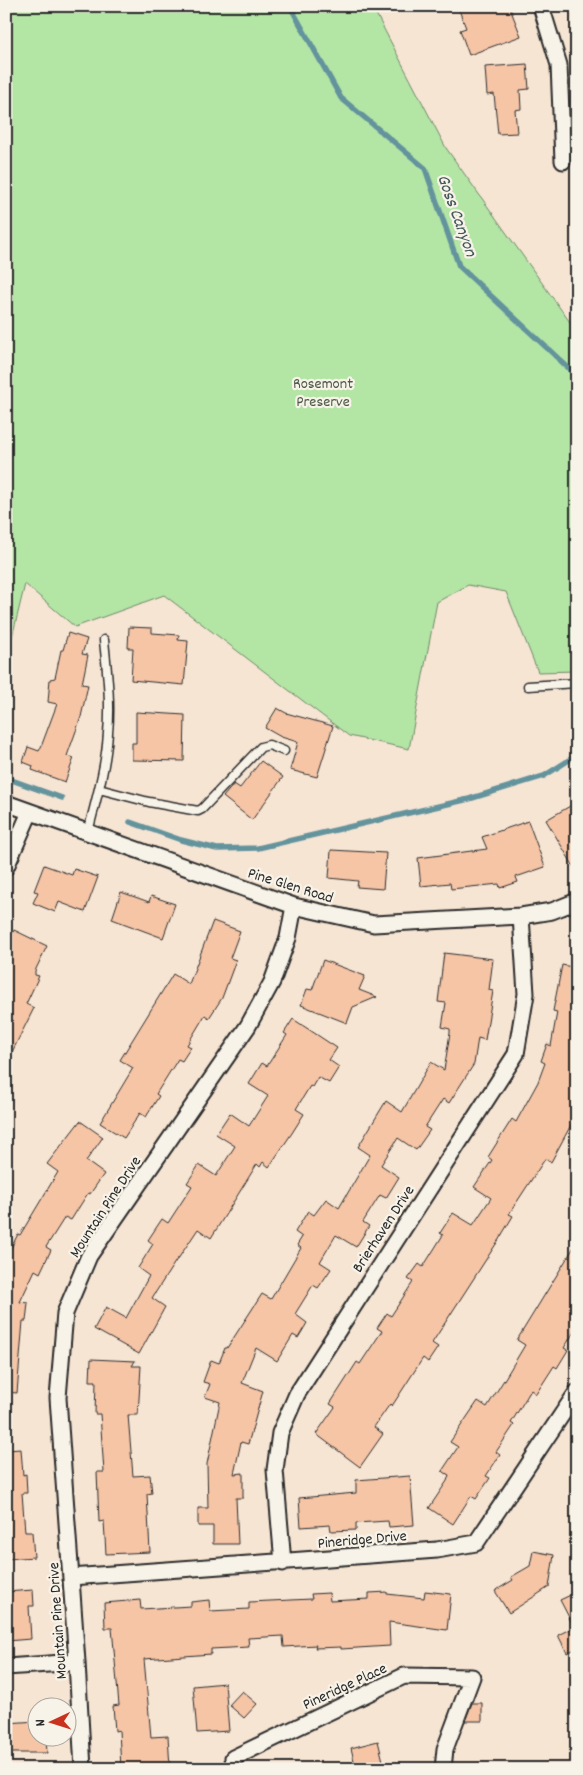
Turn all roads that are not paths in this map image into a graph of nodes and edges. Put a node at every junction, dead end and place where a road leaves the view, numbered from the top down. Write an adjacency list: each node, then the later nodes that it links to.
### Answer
1 (541, 6): 2 (street)
2 (563, 161)
3 (104, 640): 7 (lane)
4 (577, 683): 5 (lane)
5 (528, 686)
6 (284, 751): 7 (lane)
7 (99, 789): 10 (lane)
8 (6, 803): 9 (street, Pine Glen Road)
9 (30, 812): 10 (street, Pine Glen Road); 11 (street)
10 (88, 832): 13 (street, Pine Glen Road)
11 (6, 867)
12 (577, 901): 14 (street, Pine Glen Road)
13 (294, 906): 14 (street, Pine Glen Road); 17 (street, Mountain Pine Drive)
14 (521, 916): 16 (street, Brierhaven Drive)
15 (577, 1392): 16 (street, Pineridge Drive)
16 (283, 1562): 17 (street, Pineridge Drive)
17 (71, 1577): 18 (street, Mountain Pine Drive)
18 (77, 1662): 19 (street); 21 (street, Mountain Pine Drive)
19 (6, 1667)
20 (233, 1758): 22 (street, Pineridge Place)
21 (83, 1769)
22 (443, 1769)

